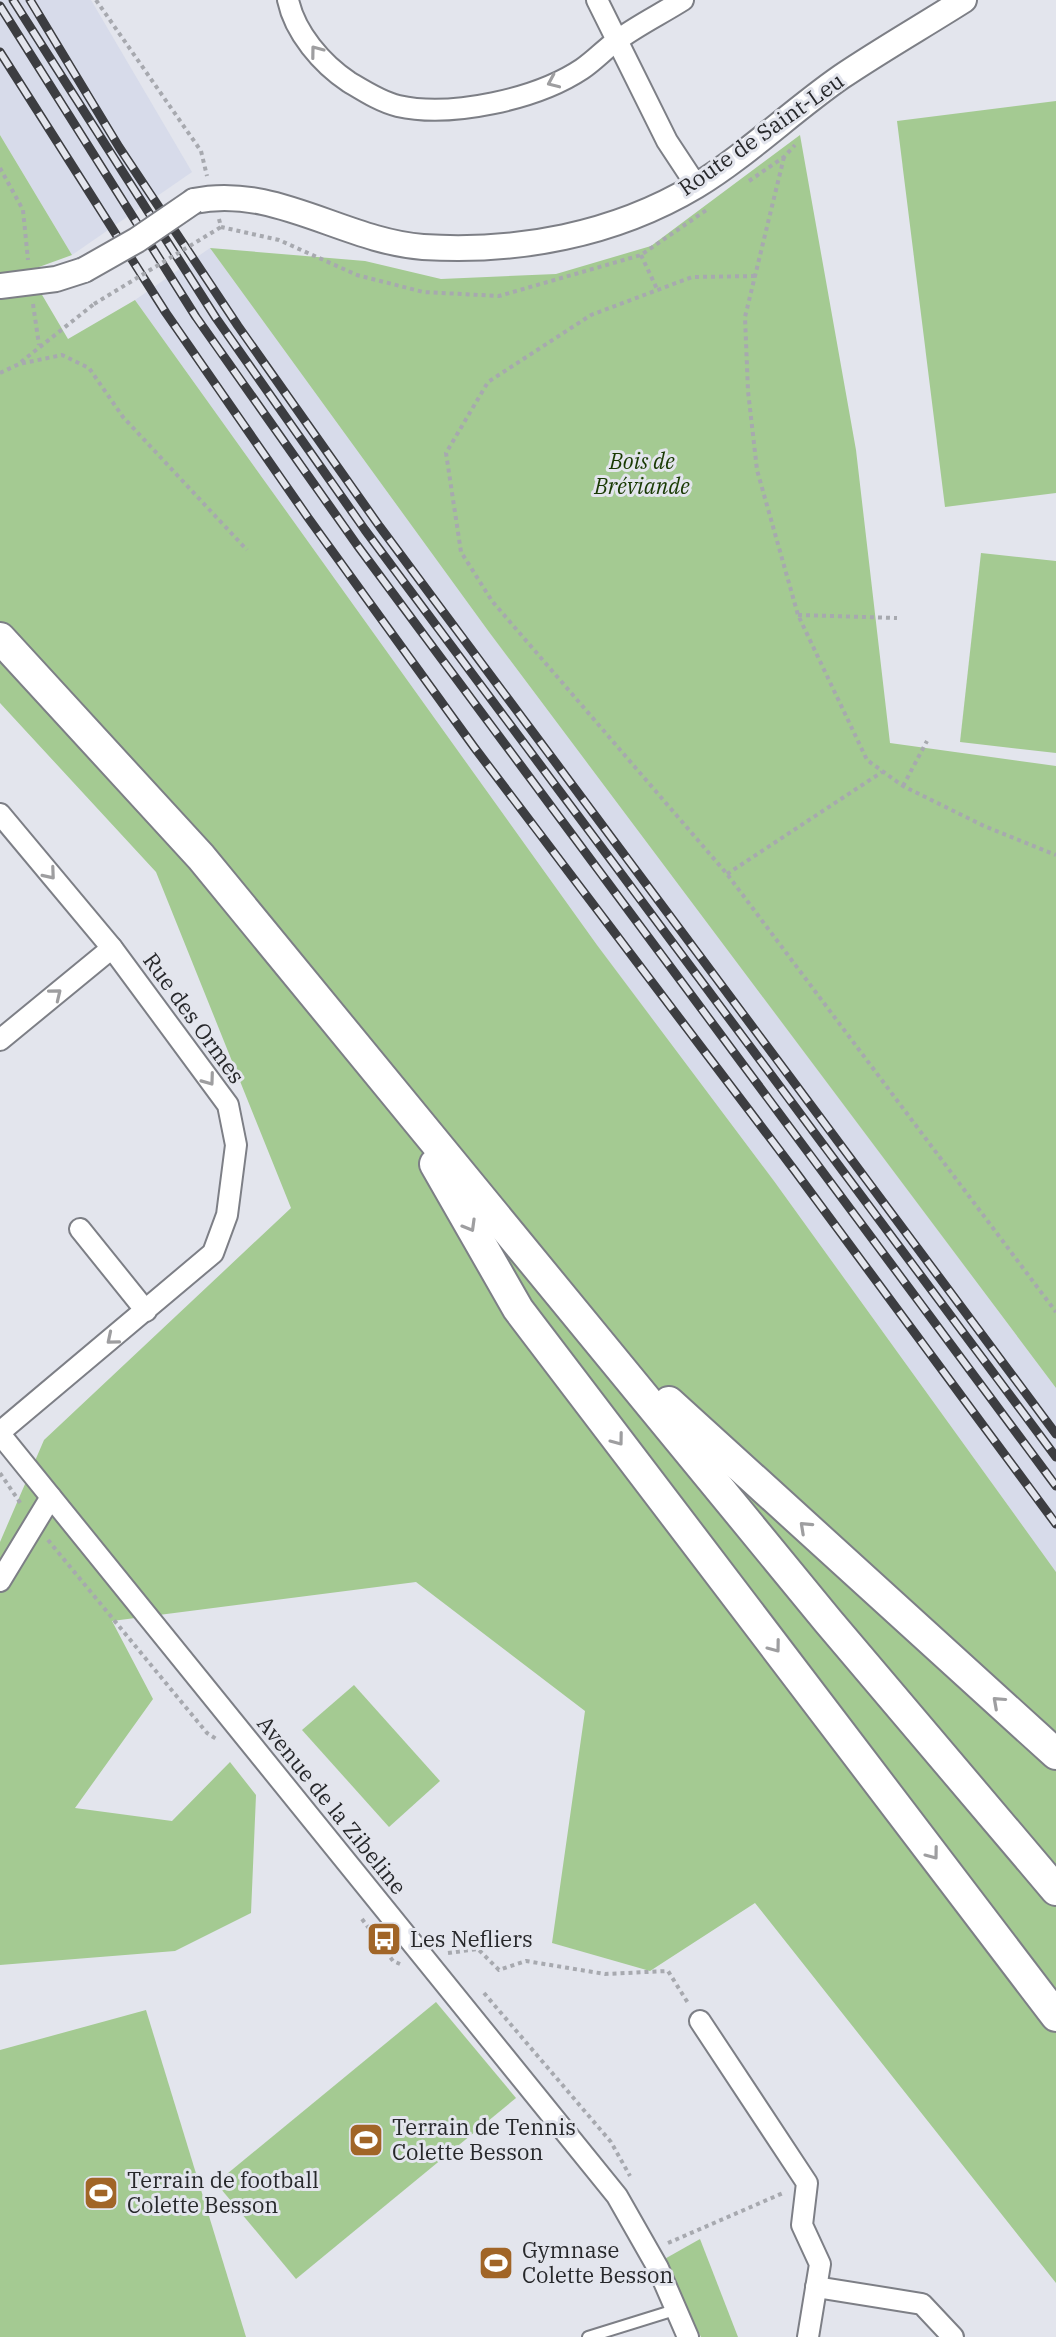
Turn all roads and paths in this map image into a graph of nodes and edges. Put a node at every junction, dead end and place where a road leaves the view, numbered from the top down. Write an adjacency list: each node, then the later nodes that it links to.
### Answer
1 (96, 0): 10 (path)
2 (288, 0): 6 (street, one-way to 2)
3 (597, 0): 6 (street)
4 (683, 0): 6 (street)
5 (964, 0): 9 (street, Route de Saint-Leu)
6 (617, 40): 9 (street)
7 (784, 157): 12 (path)
8 (0, 168): 13 (path)
9 (696, 185): 10 (street, Route de Saint-Leu)
10 (203, 199): 13 (street, bridge); 16 (path, bridge)
11 (641, 255): 15 (path)
12 (755, 276): 15 (path); 20 (path)
13 (30, 283): 14 (street); 16 (path)
14 (0, 286)
15 (658, 290): 28 (path)
16 (39, 345): 17 (path)
17 (19, 364): 18 (path); 19 (path)
18 (0, 373)
19 (247, 550)
20 (798, 615): 21 (path); 24 (path)
21 (897, 618)
22 (0, 638): 31 (main road)
23 (927, 741): 25 (path)
24 (883, 772): 25 (path); 28 (path)
25 (903, 786): 27 (path)
26 (0, 814): 29 (street, Rue des Ormes, one-way to 29)
27 (1056, 855)
28 (727, 874): 34 (path)
29 (112, 948): 30 (street, one-way to 29); 33 (street, Rue des Ormes, one-way to 33)
30 (0, 1040)
31 (390, 1086): 35 (main road); 44 (main road, one-way to 44)
32 (80, 1229): 33 (street)
33 (146, 1311): 36 (street, Rue des Ormes, one-way to 36)
34 (1056, 1312)
35 (586, 1325): 41 (main road, one-way to 35); 42 (main road)
36 (0, 1433): 38 (street, Avenue de la Zibeline)
37 (0, 1473): 39 (path)
38 (51, 1497): 39 (street); 49 (street, Avenue de la Zibeline)
39 (35, 1525): 40 (street)
40 (0, 1581)
41 (1056, 1754)
42 (1056, 1890)
43 (448, 1953): 45 (path)
44 (1056, 2016)
45 (700, 2021): 46 (street)
46 (807, 2183): 47 (path); 48 (street)
47 (668, 2243)
48 (816, 2287): 52 (street); 53 (street)
49 (678, 2309): 50 (lane); 51 (street, Avenue de la Zibeline)
50 (588, 2337)
51 (688, 2337)
52 (808, 2337)
53 (953, 2337)

